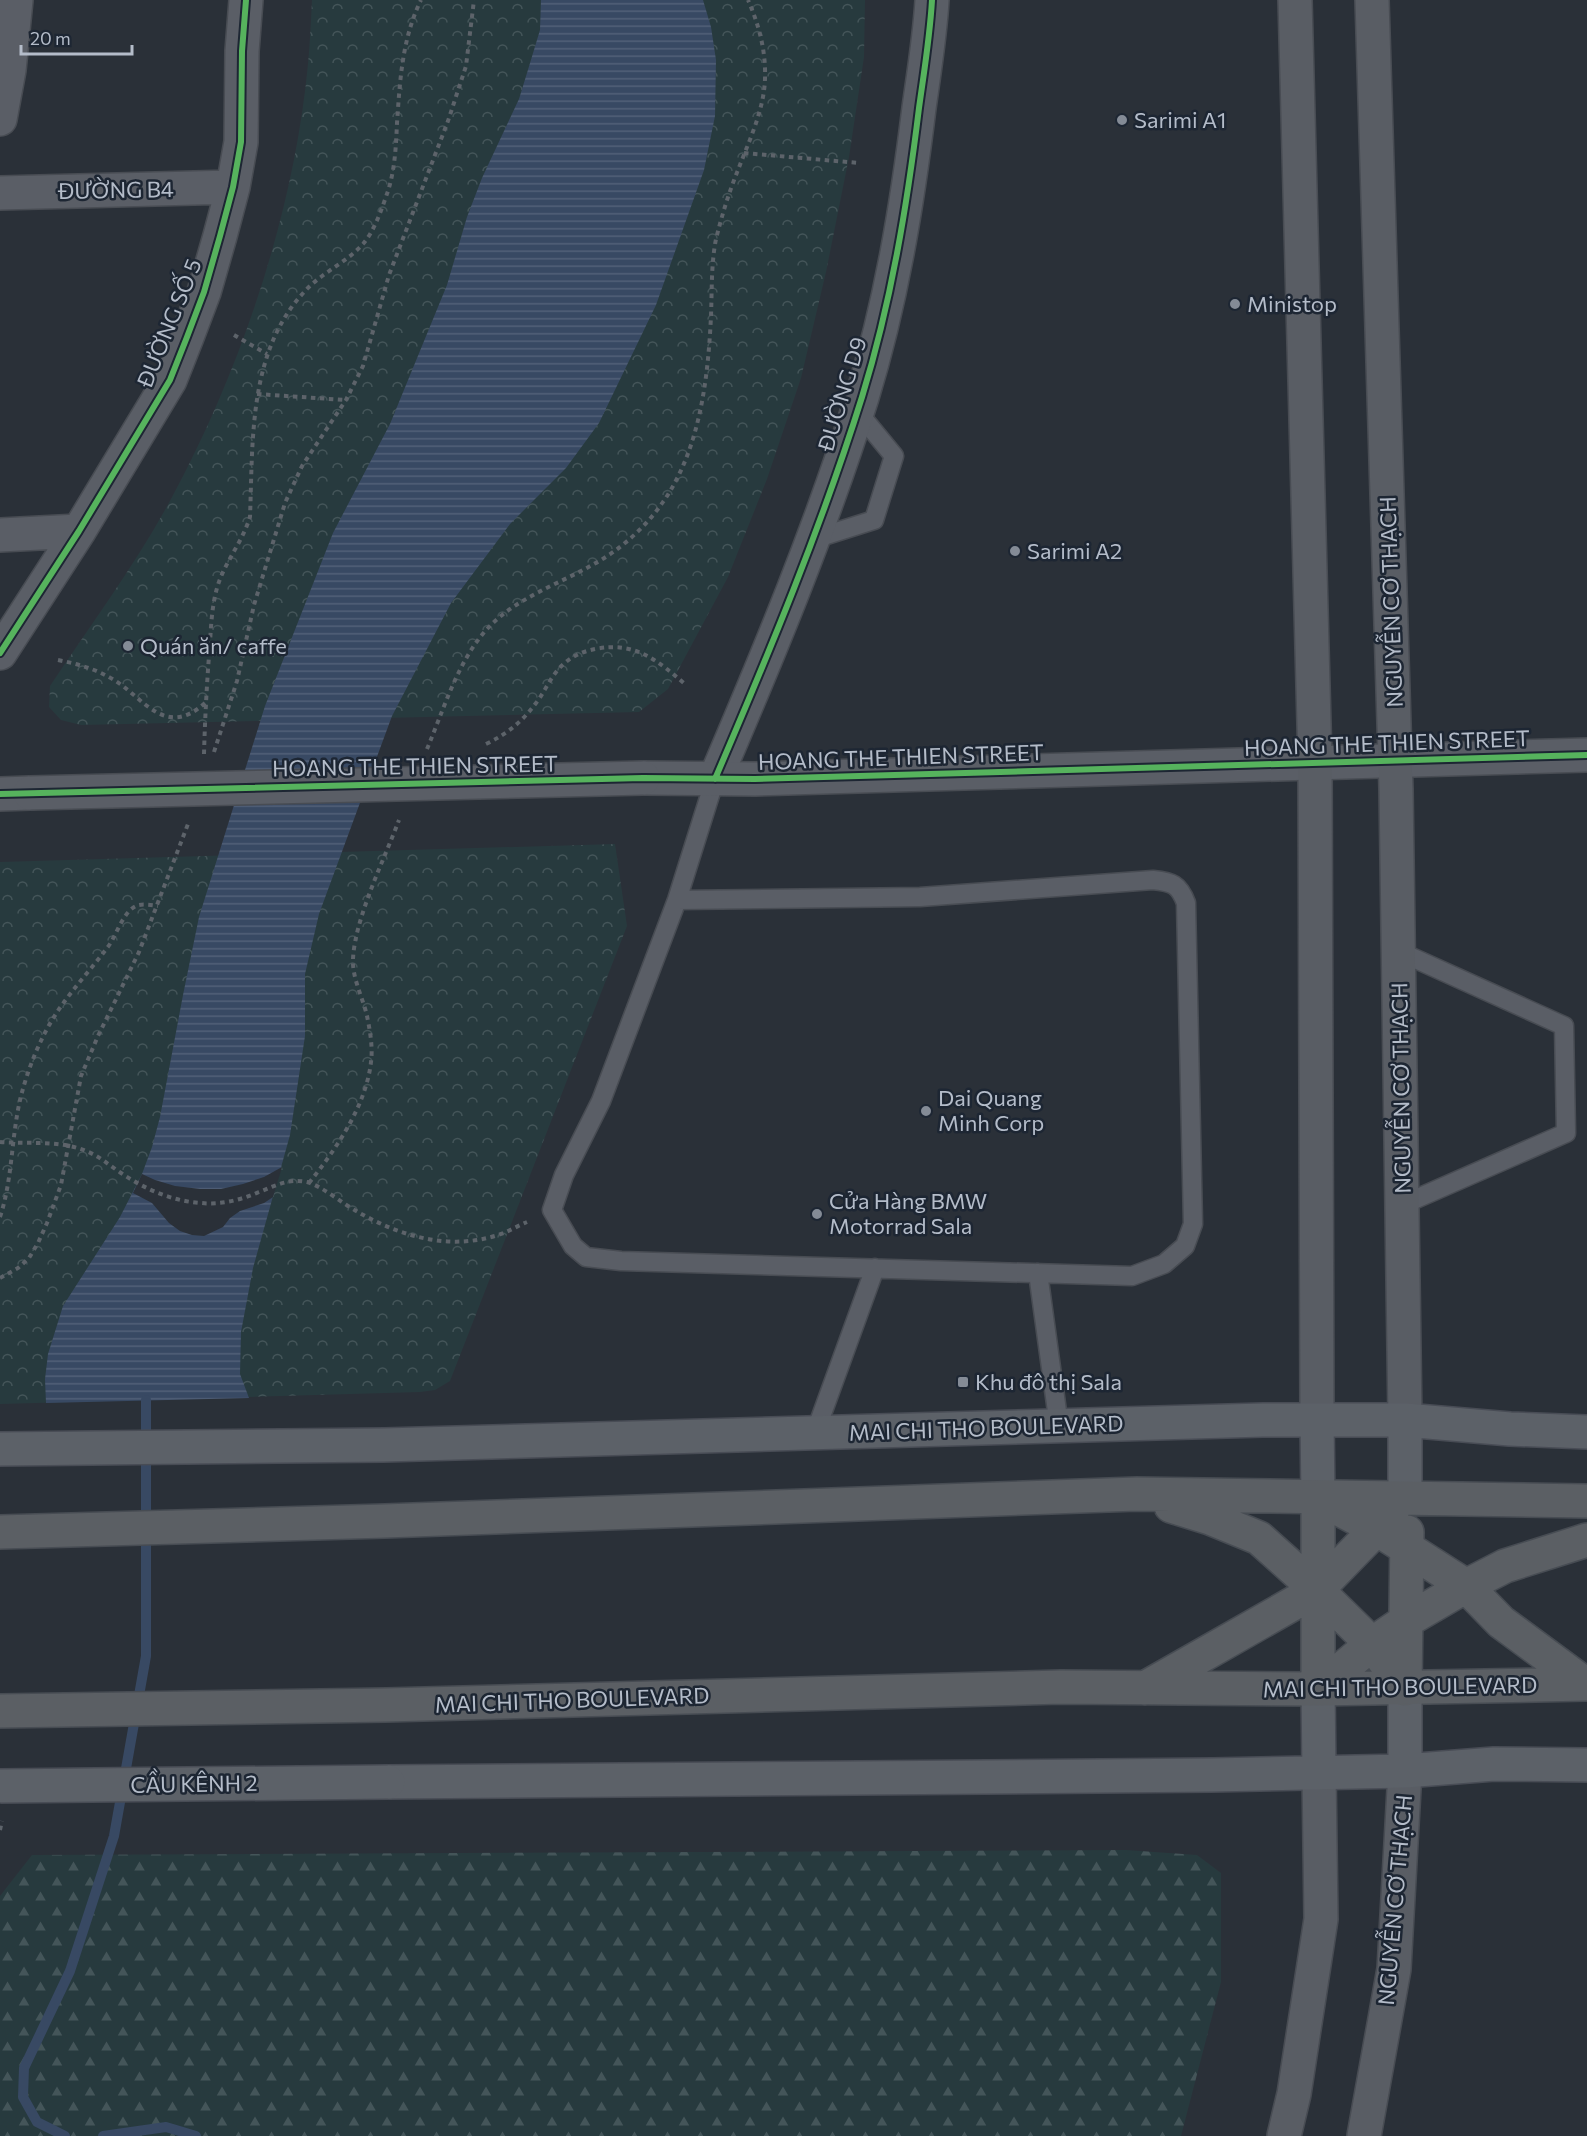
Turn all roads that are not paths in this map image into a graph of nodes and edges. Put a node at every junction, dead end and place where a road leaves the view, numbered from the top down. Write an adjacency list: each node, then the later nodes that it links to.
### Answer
1 (16, 0): 6 (street)
2 (246, 0): 7 (street, ĐƯỜNG SỐ 5)
3 (932, 0): 9 (street, ĐƯỜNG D9)
4 (1295, 0): 16 (main road)
5 (1372, 0): 15 (main road, NGUYỄN CƠ THẠCH)
6 (0, 119)
7 (233, 187): 8 (street, ĐƯỜNG B4); 10 (street, ĐƯỜNG SỐ 5)
8 (0, 193)
9 (857, 411): 12 (street, ĐƯỜNG D9); 12 (lane)
10 (79, 531): 11 (street); 13 (street, ĐƯỜNG SỐ 5)
11 (0, 535)
12 (814, 539): 17 (street, ĐƯỜNG D9)
13 (0, 653)
14 (1587, 755): 15 (street, HOANG THE THIEN STREET)
15 (1396, 761): 16 (street, HOANG THE THIEN STREET); 20 (main road, NGUYỄN CƠ THẠCH)
16 (1315, 762): 17 (street, HOANG THE THIEN STREET); 24 (main road)
17 (715, 778): 18 (street, HOANG THE THIEN STREET, bridge); 19 (lane)
18 (15, 794)
19 (677, 900): 22 (lane); 23 (lane)
20 (1398, 951): 21 (main road, NGUYỄN CƠ THẠCH); 21 (lane)
21 (1402, 1205): 25 (main road, NGUYỄN CƠ THẠCH)
22 (875, 1268): 23 (lane); 28 (lane)
23 (1038, 1273): 26 (lane)
24 (1317, 1420): 25 (main road, MAI CHI THO BOULEVARD); 26 (main road, MAI CHI THO BOULEVARD); 31 (main road)
25 (1405, 1420): 27 (main road, MAI CHI THO BOULEVARD); 32 (main road)
26 (1059, 1426): 28 (main road, MAI CHI THO BOULEVARD)
27 (1587, 1432)
28 (815, 1433): 29 (main road, MAI CHI THO BOULEVARD)
29 (0, 1449)
30 (1137, 1494): 31 (highway); 35 (highway); 39 (highway)
31 (1318, 1498): 32 (highway); 34 (highway); 39 (highway)
32 (1405, 1498): 33 (highway); 34 (highway); 37 (highway)
33 (1587, 1501)
34 (1377, 1529): 37 (highway); 39 (highway)
35 (0, 1532)
36 (1587, 1540): 38 (highway)
37 (1408, 1549): 38 (highway); 40 (highway)
38 (1466, 1586): 40 (highway); 42 (highway)
39 (1317, 1590): 41 (highway); 43 (highway); 44 (highway)
40 (1406, 1621): 41 (highway); 45 (highway)
41 (1372, 1644): 44 (highway); 45 (highway)
42 (1586, 1684): 45 (highway, MAI CHI THO BOULEVARD)
43 (1145, 1688): 44 (highway, MAI CHI THO BOULEVARD); 46 (highway, MAI CHI THO BOULEVARD)
44 (1318, 1689): 45 (highway, MAI CHI THO BOULEVARD); 49 (main road)
45 (1405, 1689): 48 (main road)
46 (0, 1711)
47 (1587, 1765): 48 (main road)
48 (1405, 1771): 49 (main road); 52 (main road, NGUYỄN CƠ THẠCH)
49 (1319, 1773): 50 (main road, CẦU KÊNH 2, bridge); 51 (main road)
50 (0, 1786)
51 (1284, 2136)
52 (1364, 2136)

